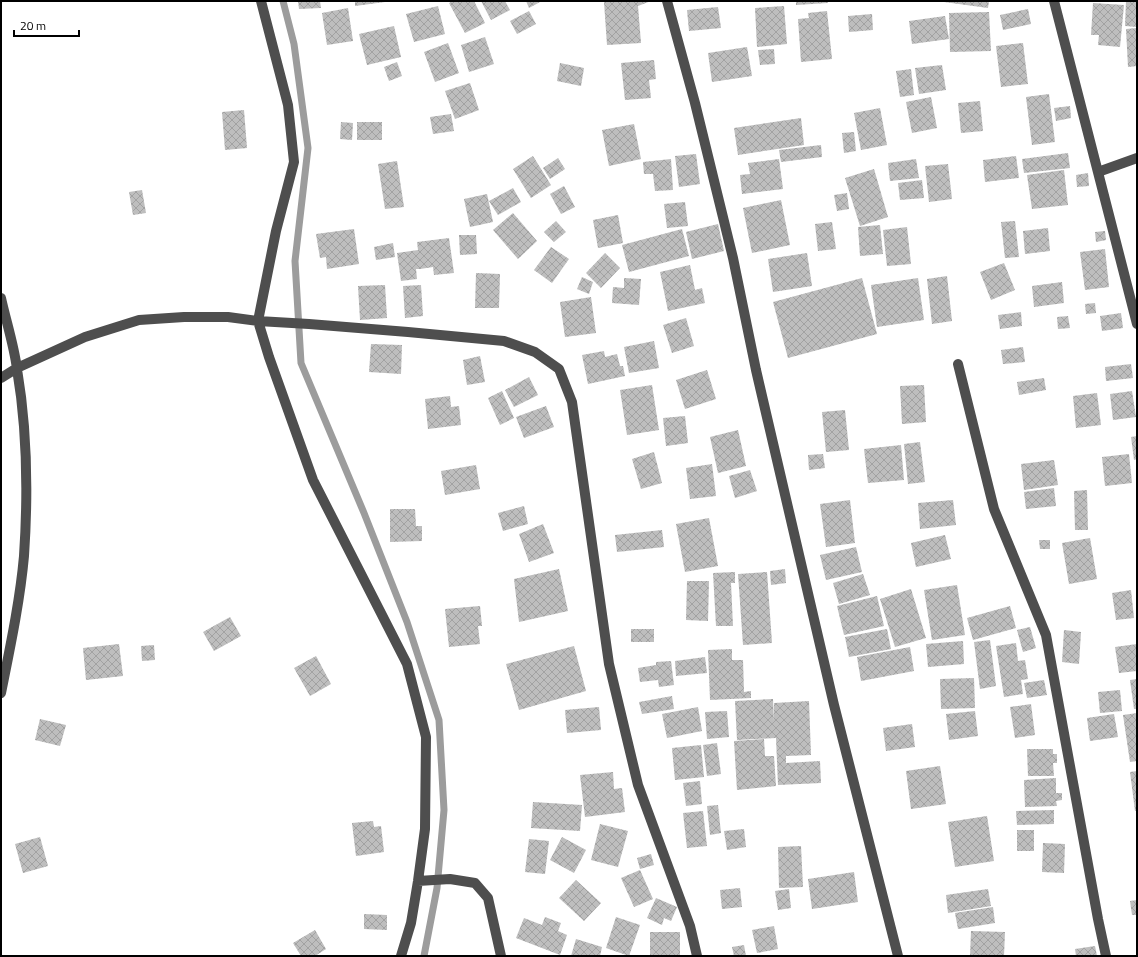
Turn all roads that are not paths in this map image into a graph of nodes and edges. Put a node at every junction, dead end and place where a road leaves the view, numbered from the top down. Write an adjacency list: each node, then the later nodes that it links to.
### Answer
1 (261, 1): 7 (street)
2 (667, 1): 17 (street)
3 (1054, 1): 5 (street)
4 (1137, 158): 5 (street)
5 (1098, 172): 8 (street)
6 (1, 298): 10 (street)
7 (258, 321): 10 (street); 13 (street); 16 (street)
8 (1137, 324)
9 (958, 364): 18 (street)
10 (17, 368): 11 (street); 12 (street)
11 (1, 378)
12 (1, 693)
13 (418, 881): 14 (street); 15 (street)
14 (401, 956)
15 (501, 956)
16 (697, 956)
17 (898, 956)
18 (1106, 956)

